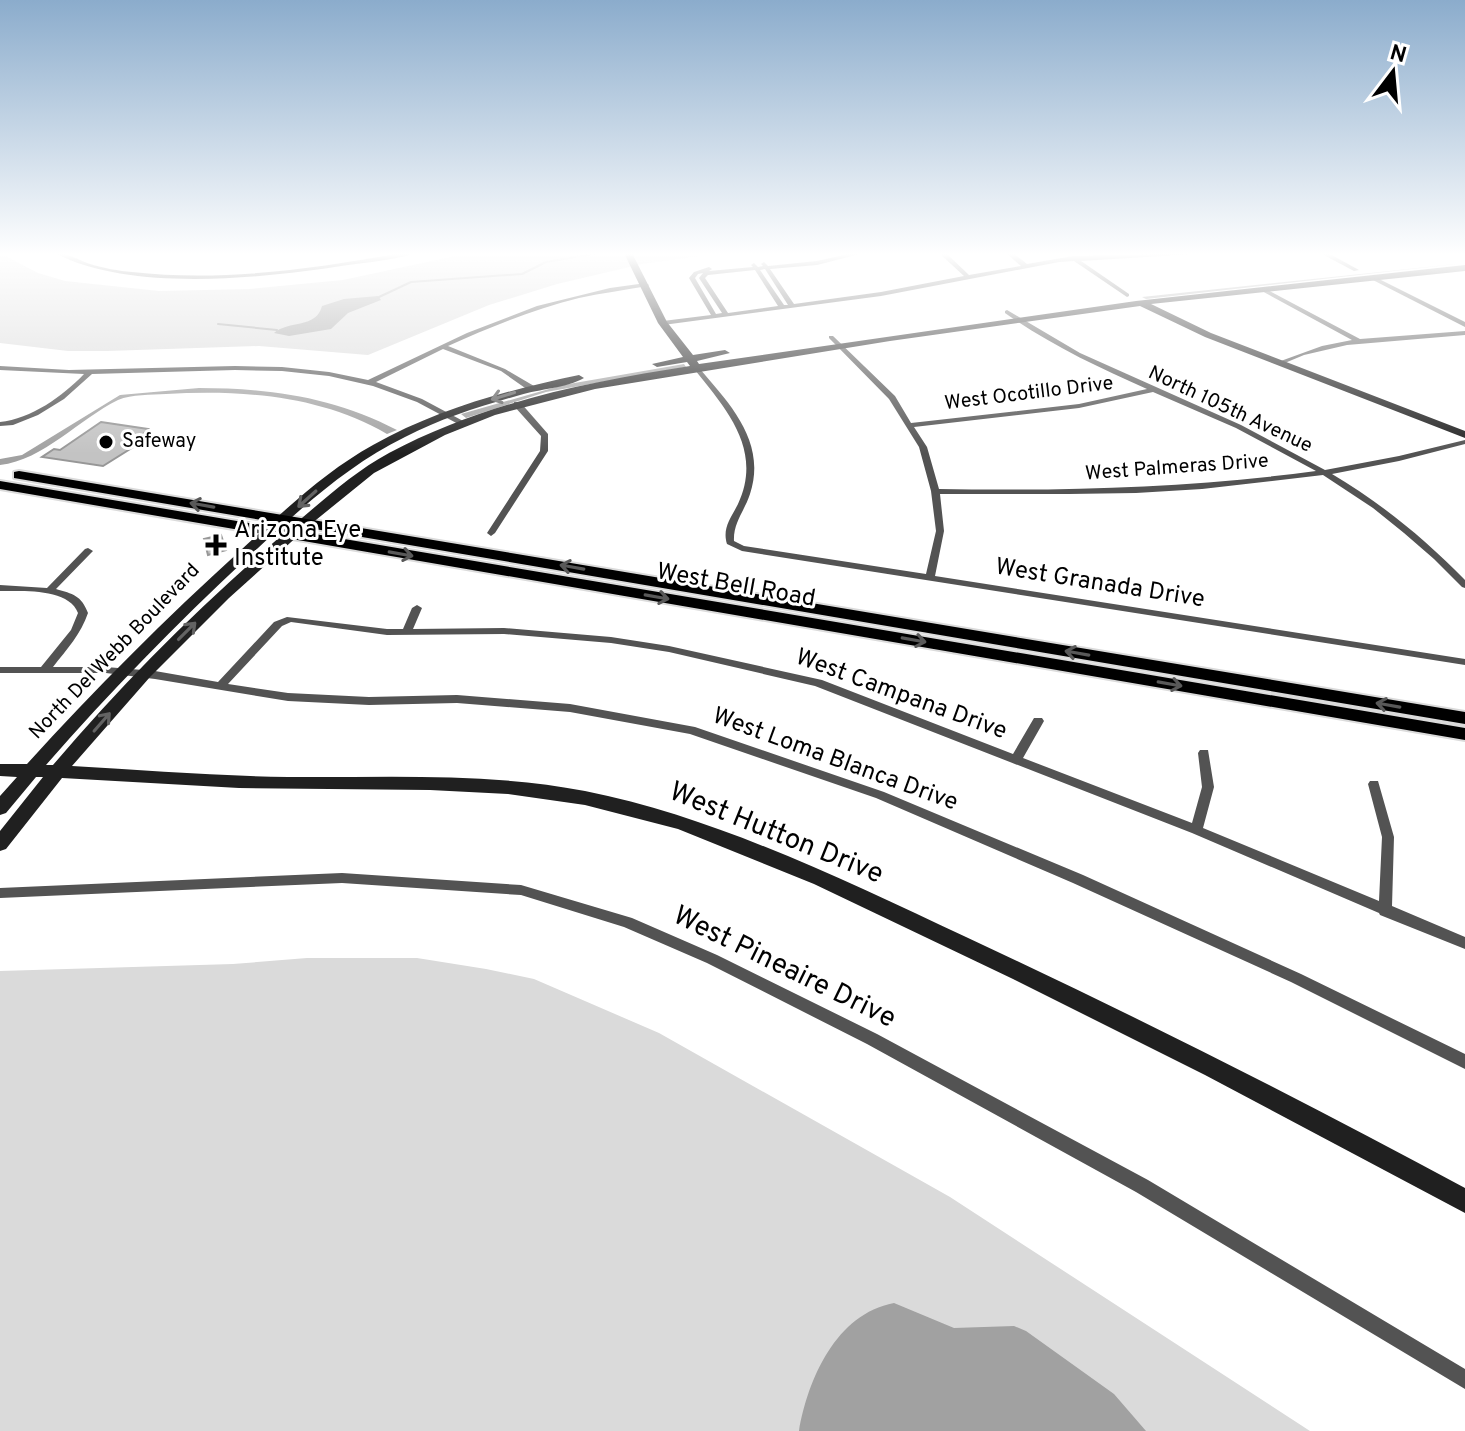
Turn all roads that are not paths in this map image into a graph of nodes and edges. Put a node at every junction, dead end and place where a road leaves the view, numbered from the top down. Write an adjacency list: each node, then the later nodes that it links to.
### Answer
1 (516, 320): 14 (street)
2 (662, 320): 9 (street)
3 (691, 320): 9 (street)
4 (952, 320): 11 (street, North Del Webb Boulevard)
5 (1012, 320): 13 (street)
6 (1018, 320): 22 (street, North 105th Avenue)
7 (1177, 320): 16 (street)
8 (1320, 320): 12 (street)
9 (663, 323): 15 (street)
10 (1465, 333): 12 (street)
11 (831, 337): 13 (street); 15 (street, North Del Webb Boulevard)
12 (1360, 341): 16 (street)
13 (840, 346): 18 (street); 27 (street)
14 (444, 347): 20 (street); 21 (street)
15 (689, 359): 18 (street); 21 (street, North Del Webb Boulevard)
16 (1280, 363): 28 (street)
17 (0, 368): 19 (street)
18 (697, 369): 23 (street); 45 (street, West Granada Drive)
19 (90, 372): 20 (street); 25 (street)
20 (371, 382): 24 (street)
21 (531, 388): 24 (street, North Del Webb Boulevard, one-way to 24)
22 (1151, 390): 27 (street, West Ocotillo Drive); 34 (street, North 105th Avenue)
23 (517, 404): 26 (street); 43 (street)
24 (447, 415): 26 (street); 29 (street, North Del Webb Boulevard)
25 (0, 424)
26 (462, 424): 31 (street)
27 (911, 425): 37 (street)
28 (1465, 435)
29 (389, 441): 31 (street); 32 (street, North Del Webb Boulevard)
30 (1465, 442): 34 (street, West Palmeras Drive)
31 (412, 446): 38 (street)
32 (359, 458): 38 (street); 41 (street, North Del Webb Boulevard, one-way to 41)
33 (0, 472): 36 (main road, West Bell Road)
34 (1326, 472): 37 (street, West Palmeras Drive); 46 (street, North 105th Avenue)
35 (0, 485): 39 (main road, West Bell Road)
36 (85, 486): 39 (main road); 41 (main road, West Bell Road, one-way to 36)
37 (935, 491): 45 (street)
38 (337, 494): 40 (street)
39 (70, 497): 42 (main road, West Bell Road)
40 (306, 522): 41 (main road, West Bell Road); 57 (main road, West Bell Road, one-way to 40)
41 (286, 527): 42 (main road, West Bell Road); 55 (street, North Del Webb Boulevard, one-way to 41); 59 (main road, West Bell Road, one-way to 59)
42 (269, 532): 54 (street, North Del Webb Boulevard)
43 (491, 533)
44 (88, 551): 48 (street)
45 (930, 578): 51 (street, West Granada Drive)
46 (1465, 585)
47 (0, 588): 48 (street)
48 (50, 590): 53 (street)
49 (417, 608): 50 (street)
50 (407, 631): 56 (street, West Campana Drive); 61 (street, West Campana Drive)
51 (1465, 662)
52 (0, 670): 53 (street, West Loma Blanca Drive)
53 (44, 670): 54 (street, West Loma Blanca Drive)
54 (121, 672): 55 (street, West Loma Blanca Drive); 63 (street, North Del Webb Boulevard)
55 (144, 674): 56 (street, West Loma Blanca Drive); 64 (street, North Del Webb Boulevard, one-way to 55)
56 (222, 684): 72 (street, West Loma Blanca Drive)
57 (1465, 718)
58 (1038, 721): 61 (street)
59 (1465, 734)
60 (1204, 753): 67 (street)
61 (1016, 760): 67 (street, West Campana Drive)
62 (0, 770): 63 (street, West Hutton Drive)
63 (32, 770): 64 (street, West Hutton Drive); 66 (street, North Del Webb Boulevard)
64 (60, 771): 68 (street, North Del Webb Boulevard); 73 (street, West Hutton Drive)
65 (1374, 784): 70 (street)
66 (0, 808)
67 (1196, 830): 70 (street, West Campana Drive)
68 (0, 844)
69 (0, 893): 74 (street, West Pineaire Drive)
70 (1385, 911): 71 (street, West Campana Drive)
71 (1465, 943)
72 (1465, 1062)
73 (1465, 1201)
74 (1465, 1380)

